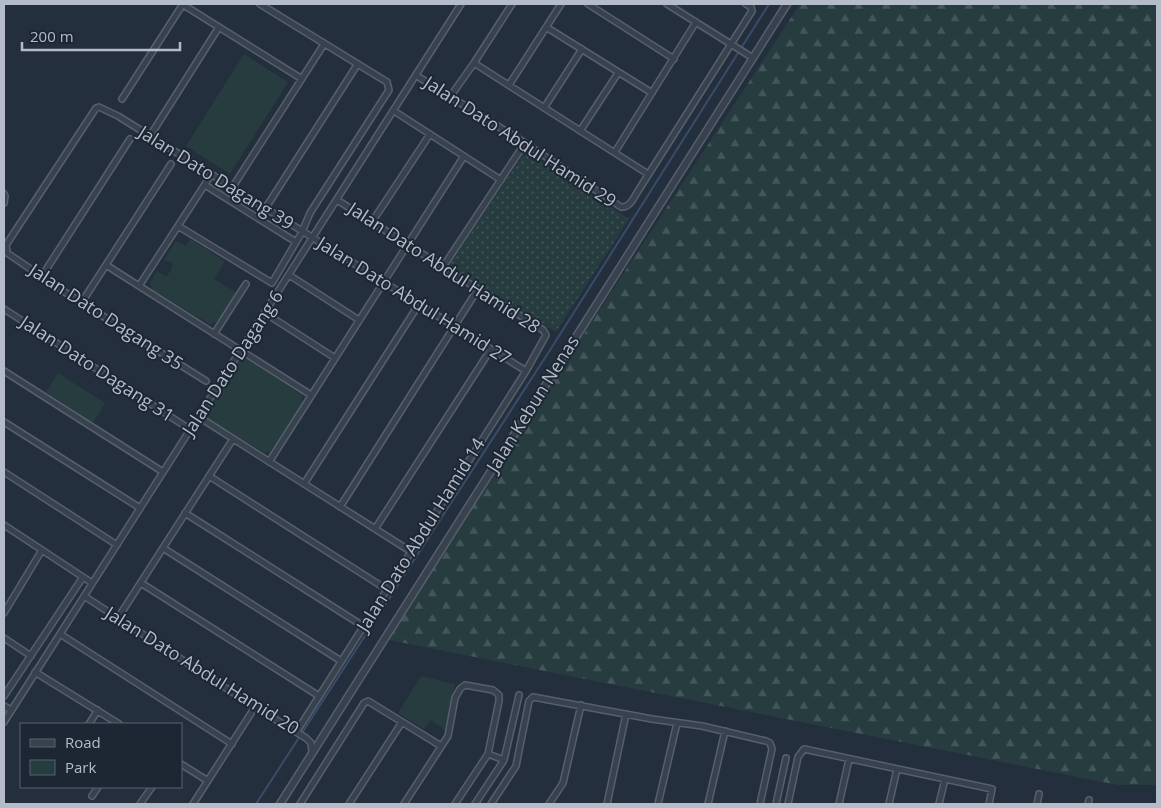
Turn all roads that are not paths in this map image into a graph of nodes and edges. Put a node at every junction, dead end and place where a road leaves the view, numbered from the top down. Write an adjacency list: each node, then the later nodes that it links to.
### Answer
1 (182, 4): 11 (street); 26 (street)
2 (260, 4): 13 (street)
3 (461, 4): 21 (street, Jalan Dato Dagang 6)
4 (512, 4): 18 (street)
5 (561, 4): 12 (street)
6 (588, 4): 17 (street)
7 (667, 4): 10 (street)
8 (746, 4): 14 (street)
9 (787, 4): 16 (street, Jalan Kebun Nenas)
10 (696, 22): 14 (street); 17 (street)
11 (219, 27): 22 (street); 31 (street)
12 (546, 27): 15 (street); 23 (street)
13 (324, 44): 19 (street); 22 (street)
14 (731, 44): 16 (street); 37 (street)
15 (582, 50): 20 (street); 27 (street)
16 (753, 58): 125 (street, Jalan Kebun Nenas)
17 (674, 59): 24 (street)
18 (474, 63): 23 (street); 25 (street)
19 (357, 65): 46 (street); 49 (street)
20 (618, 72): 24 (street); 29 (street)
21 (416, 76): 25 (street, Jalan Dato Abdul Hamid 29); 28 (street, Jalan Dato Dagang 6)
22 (302, 79): 42 (street)
23 (509, 85): 27 (street)
24 (652, 93): 34 (street)
25 (450, 97): 33 (street, Jalan Dato Abdul Hamid 29)
26 (122, 99)
27 (544, 108): 29 (street)
28 (394, 111): 30 (street); 44 (street, Jalan Dato Dagang 6)
29 (580, 131): 34 (street)
30 (430, 134): 35 (street); 47 (street)
31 (150, 136): 38 (street, Jalan Dato Dagang 39); 39 (street, Jalan Dato Dagang 39)
32 (130, 139): 56 (street)
33 (525, 143): 37 (street, Jalan Dato Abdul Hamid 29); 40 (street)
34 (615, 152): 37 (street)
35 (464, 156): 40 (street); 52 (street)
36 (171, 164): 53 (street)
37 (648, 174)
38 (211, 175): 41 (street); 42 (street, Jalan Dato Dagang 39)
39 (52, 176): 56 (street, Jalan Dato Dagang 35)
40 (501, 180): 54 (street)
41 (205, 184): 48 (street); 51 (street)
42 (232, 188): 46 (street, Jalan Dato Dagang 39)
43 (4, 194): 45 (street)
44 (337, 200): 47 (street, Jalan Dato Abdul Hamid 28); 50 (street, Jalan Dato Dagang 6)
45 (4, 203)
46 (266, 209): 49 (street, Jalan Dato Dagang 39)
47 (372, 222): 52 (street, Jalan Dato Abdul Hamid 28)
48 (178, 226): 51 (street); 59 (street)
49 (302, 232): 50 (street, Jalan Dato Abdul Hamid 27); 51 (street)
50 (313, 238): 55 (street, Jalan Dato Dagang 6); 57 (street, Jalan Dato Abdul Hamid 27)
51 (296, 242)
52 (408, 245): 54 (street, Jalan Dato Abdul Hamid 28); 57 (street)
53 (106, 265): 59 (street); 61 (street)
54 (443, 267): 60 (street, Jalan Dato Abdul Hamid 28)
55 (289, 275): 64 (street, Jalan Dato Dagang 6); 65 (street)
56 (42, 276): 61 (street, Jalan Dato Dagang 35)
57 (384, 282): 62 (street, Jalan Dato Abdul Hamid 27); 65 (street)
58 (246, 284): 67 (street)
59 (139, 286): 67 (street)
60 (478, 289): 66 (street); 68 (street, Jalan Dato Abdul Hamid 28)
61 (82, 302): 74 (street, Jalan Dato Dagang 35)
62 (420, 304): 66 (street, Jalan Dato Abdul Hamid 27); 84 (street)
63 (4, 309): 78 (street, Jalan Dato Dagang 31)
64 (265, 313): 70 (street, Jalan Dato Dagang 6); 71 (street)
65 (359, 320): 71 (street)
66 (454, 326): 69 (street, Jalan Dato Abdul Hamid 27); 85 (street)
67 (214, 334): 70 (street)
68 (544, 339): 72 (street, Jalan Dato Abdul Hamid 14)
69 (491, 349): 72 (street, Jalan Dato Abdul Hamid 27); 89 (street)
70 (241, 351): 75 (street); 76 (street, Jalan Dato Dagang 6)
71 (335, 358): 75 (street)
72 (526, 370): 93 (street, Jalan Dato Abdul Hamid 14)
73 (4, 371): 82 (street)
74 (206, 381)
75 (312, 395): 80 (street)
76 (198, 417): 78 (street, Jalan Dato Dagang 6); 79 (street)
77 (4, 422): 86 (street)
78 (190, 430): 82 (street, Jalan Dato Dagang 6)
79 (233, 439): 80 (street); 83 (street)
80 (269, 462): 84 (street)
81 (4, 472): 90 (street)
82 (163, 472): 86 (street, Jalan Dato Dagang 6)
83 (209, 476): 87 (street); 97 (street)
84 (304, 484): 85 (street)
85 (340, 507): 89 (street)
86 (140, 508): 90 (street, Jalan Dato Dagang 6)
87 (185, 513): 91 (street); 101 (street)
88 (5, 528): 92 (street)
89 (375, 529): 93 (street)
90 (117, 544): 95 (street, Jalan Dato Dagang 6)
91 (163, 548): 96 (street); 105 (street)
92 (42, 550): 94 (street); 99 (street)
93 (410, 551): 97 (street, Jalan Dato Abdul Hamid 14)
94 (83, 577): 95 (street); 104 (street)
95 (92, 583): 98 (street, Jalan Dato Dagang 6)
96 (141, 583): 100 (street); 109 (street)
97 (386, 589): 101 (street, Jalan Dato Abdul Hamid 14)
98 (84, 596): 100 (street, Jalan Dato Abdul Hamid 20); 102 (street, Jalan Dato Dagang 6)
99 (4, 613)
100 (118, 618): 112 (street, Jalan Dato Abdul Hamid 20)
101 (363, 626): 105 (street, Jalan Dato Abdul Hamid 14)
102 (60, 634): 106 (street, Jalan Dato Dagang 6); 123 (street)
103 (4, 638): 104 (street)
104 (31, 656): 108 (street)
105 (341, 661): 109 (street, Jalan Dato Abdul Hamid 14)
106 (35, 672): 113 (street, Jalan Dato Dagang 6); 114 (street)
107 (519, 695): 128 (street)
108 (4, 696)
109 (319, 696): 121 (street, Jalan Dato Abdul Hamid 14)
110 (581, 705): 115 (street); 146 (street); 147 (street)
111 (4, 706): 113 (street)
112 (255, 707): 121 (street, Jalan Dato Abdul Hamid 20); 123 (street)
113 (11, 710): 116 (street, Jalan Dato Dagang 6)
114 (98, 710): 119 (street); 120 (street)
115 (626, 714): 118 (street); 148 (street)
116 (4, 722)
117 (402, 722): 124 (street); 141 (street); 142 (street)
118 (677, 722): 122 (street); 149 (street)
119 (90, 723)
120 (118, 723)
121 (297, 731): 125 (street, Jalan Dato Abdul Hamid 20)
122 (725, 731): 150 (street); 151 (street)
123 (232, 744): 133 (street)
124 (441, 746): 126 (street); 143 (street)
125 (312, 752): 140 (street, Jalan Kebun Nenas)
126 (488, 754): 128 (street); 144 (street)
127 (786, 758): 152 (street)
128 (504, 760): 145 (street)
129 (849, 760): 131 (street); 153 (street); 154 (street)
130 (182, 765): 133 (street)
131 (897, 770): 132 (street); 155 (street)
132 (945, 779): 156 (street); 157 (street)
133 (208, 781): 139 (street)
134 (97, 788): 137 (street)
135 (151, 788): 138 (street)
136 (1039, 794): 158 (street)
137 (92, 796)
138 (140, 804)
139 (193, 804)
140 (280, 804)
141 (300, 804)
142 (350, 804)
143 (404, 804)
144 (455, 804)
145 (476, 804)
146 (492, 804)
147 (549, 804)
148 (608, 804)
149 (658, 804)
150 (708, 804)
151 (760, 804)
152 (776, 804)
153 (788, 804)
154 (839, 804)
155 (889, 804)
156 (940, 804)
157 (989, 804)
158 (1037, 804)

